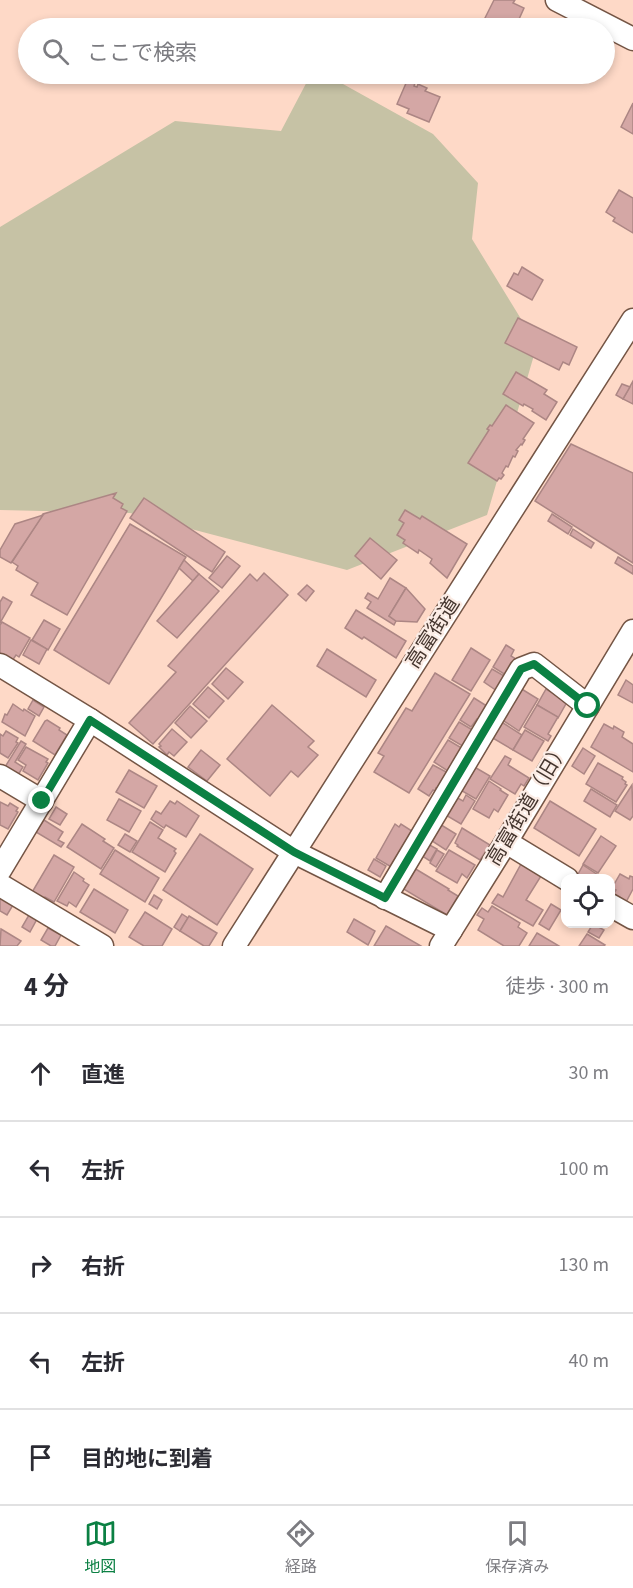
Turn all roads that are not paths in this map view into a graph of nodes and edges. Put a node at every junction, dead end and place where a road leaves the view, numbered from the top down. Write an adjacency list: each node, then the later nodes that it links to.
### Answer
1 (557, 0): 2 (street)
2 (592, 18)
3 (615, 30): 4 (street)
4 (633, 39)
5 (633, 320): 13 (street, 高富街道)
6 (633, 631): 8 (street, 高富街道（旧）)
7 (0, 666): 9 (street)
8 (588, 706): 12 (street, 高富街道（旧）); 17 (street)
9 (90, 720): 11 (street); 13 (street)
10 (0, 776): 11 (street)
11 (42, 801): 14 (street)
12 (506, 842): 15 (street); 20 (street, 高富街道（旧）)
13 (294, 852): 17 (street); 22 (street, 高富街道)
14 (0, 870)
15 (561, 875)
16 (0, 885): 21 (street)
17 (385, 898): 20 (street)
18 (615, 908): 19 (street)
19 (633, 918)
20 (446, 938)
21 (102, 946)
22 (234, 946)

